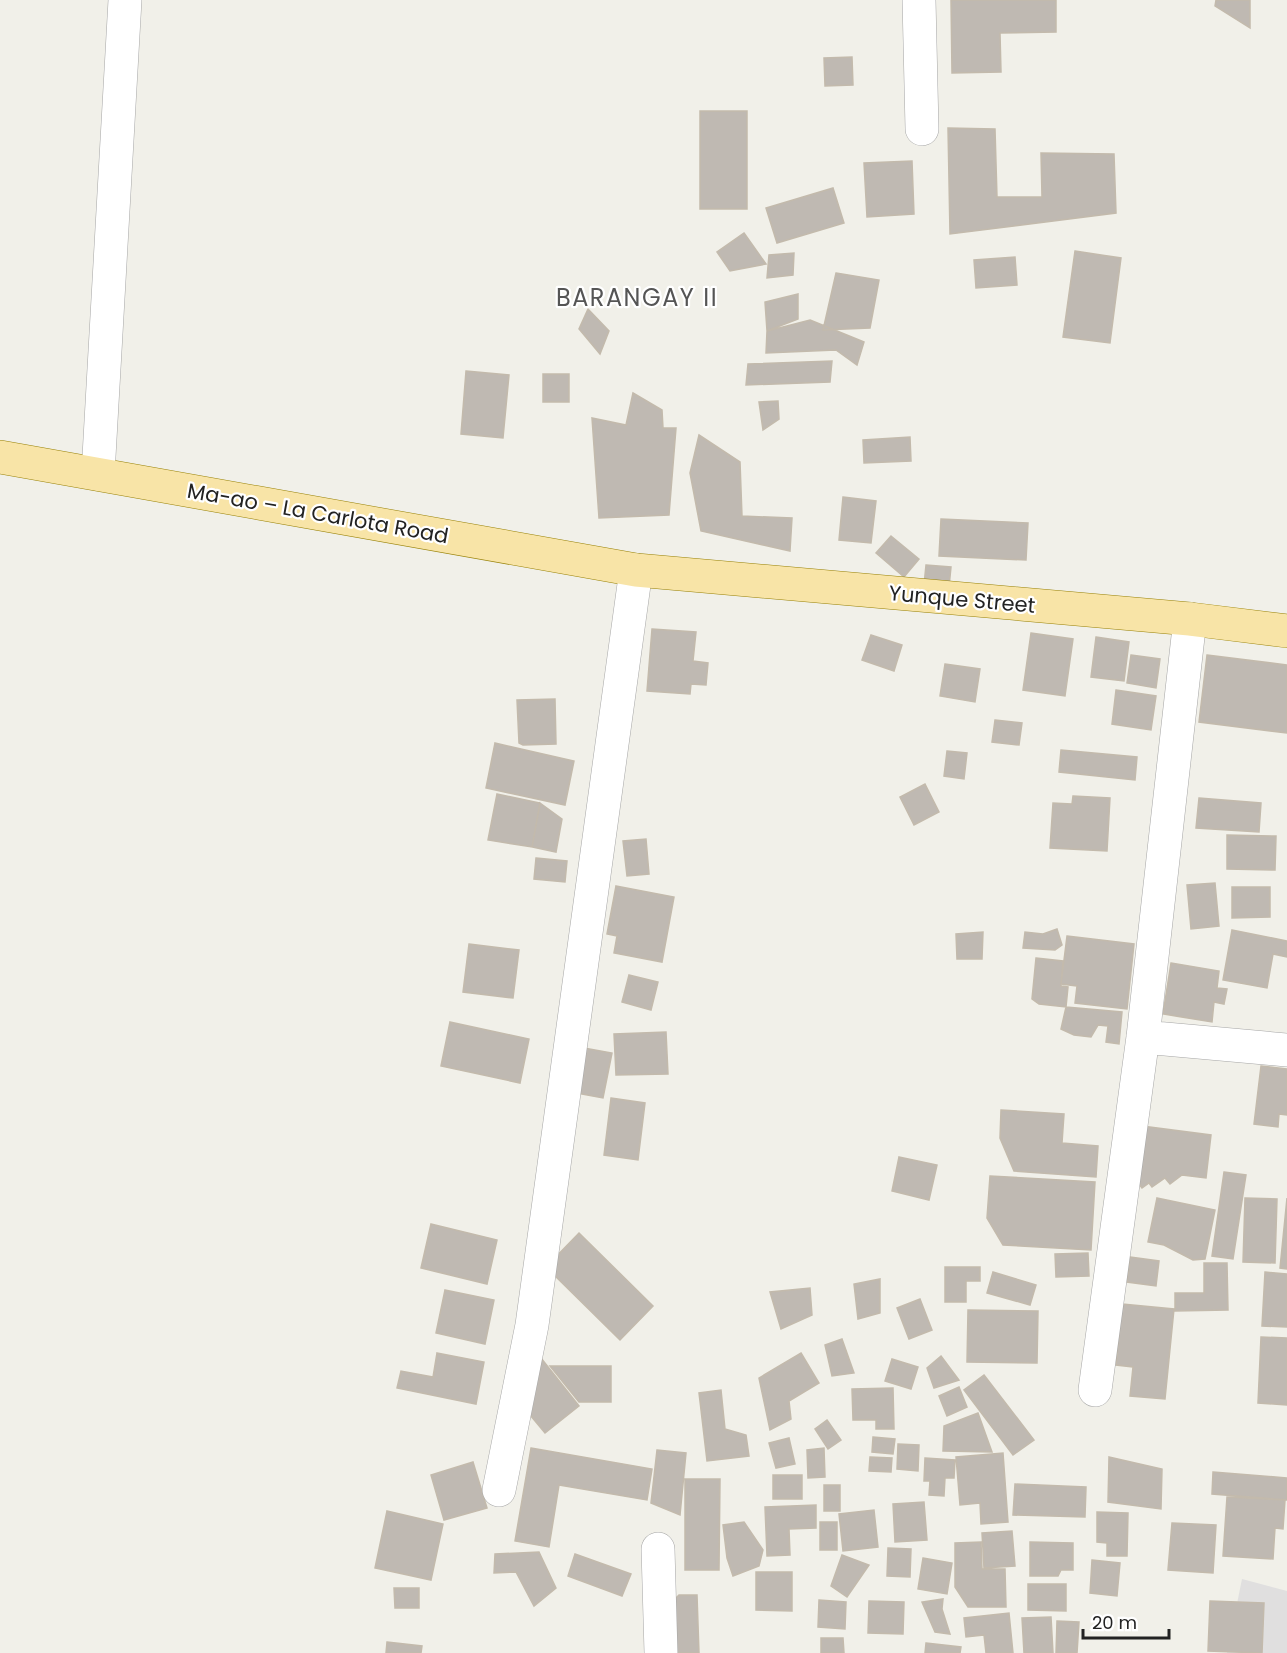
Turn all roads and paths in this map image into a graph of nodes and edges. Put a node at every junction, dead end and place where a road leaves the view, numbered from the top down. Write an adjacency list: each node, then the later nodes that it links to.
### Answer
1 (125, 0): 5 (street)
2 (919, 0): 3 (street)
3 (922, 129)
4 (0, 457): 5 (main road, Ma-ao – La Carlota Road)
5 (98, 474): 6 (main road, Ma-ao – La Carlota Road)
6 (636, 570): 7 (main road, Yunque Street); 12 (street)
7 (1190, 619): 8 (main road, Yunque Street); 9 (street)
8 (1287, 631)
9 (1143, 1037): 10 (street); 11 (street)
10 (1287, 1050)
11 (1095, 1390)
12 (499, 1490)
13 (658, 1549): 14 (street)
14 (661, 1653)

